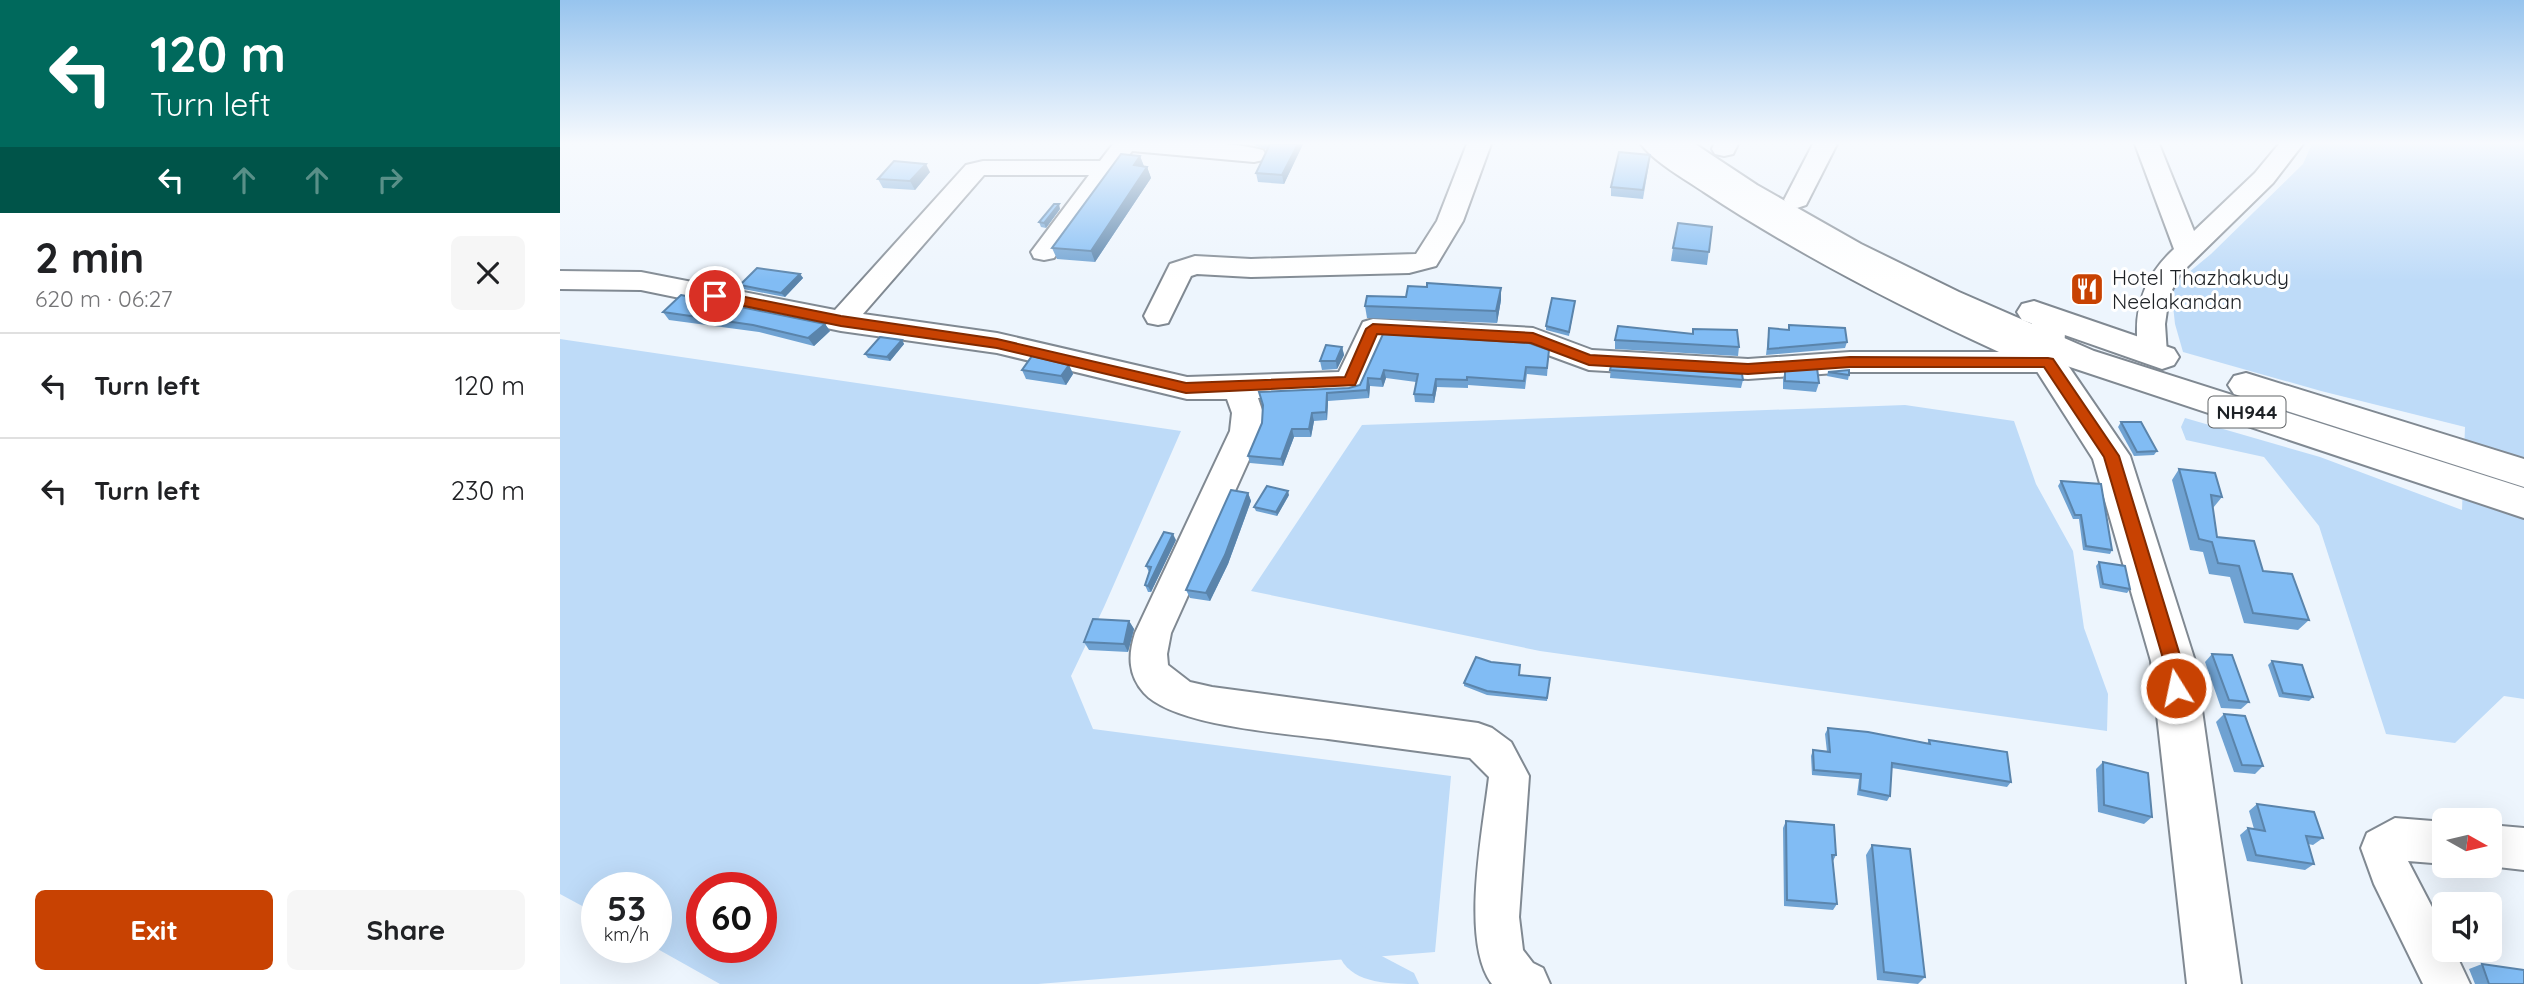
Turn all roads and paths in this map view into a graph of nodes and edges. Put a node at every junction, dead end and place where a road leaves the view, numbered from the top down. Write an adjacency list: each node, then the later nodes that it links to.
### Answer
1 (957, 190): 15 (street)
2 (1092, 190): 12 (street)
3 (1461, 190): 14 (street)
4 (1717, 190): 16 (street)
5 (1746, 190): 16 (main road, NH944)
6 (1783, 190): 10 (main road, NH944)
7 (1802, 190): 10 (street)
8 (2165, 190): 11 (street)
9 (2251, 190): 11 (street)
10 (1797, 200): 16 (main road, NH944)
11 (2188, 250): 17 (street)
12 (1044, 252)
13 (560, 280): 15 (street)
14 (1158, 316)
15 (841, 321): 18 (street)
16 (2048, 342): 17 (main road, NH944 / NH944); 18 (street); 19 (main road, NH944 / NH944); 26 (main road)
17 (2152, 354): 19 (main road, NH944 / NH944)
18 (1235, 388): 25 (street)
19 (2449, 464): 20 (main road, NH944 / NH944); 21 (main road, NH944 / NH944)
20 (2524, 473)
21 (2524, 503)
22 (2432, 841): 27 (street)
23 (2502, 847): 24 (street)
24 (2524, 849)
25 (1527, 984)
26 (2214, 984)
27 (2447, 984)

